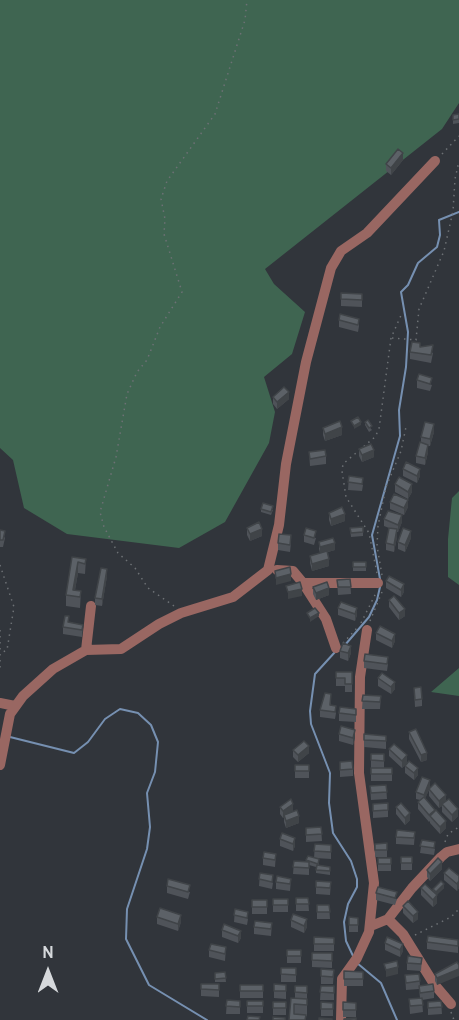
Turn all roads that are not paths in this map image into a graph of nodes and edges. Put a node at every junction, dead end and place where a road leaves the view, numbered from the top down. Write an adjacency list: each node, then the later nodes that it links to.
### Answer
1 (435, 162): 2 (street)
2 (268, 570): 3 (street); 8 (street)
3 (303, 583): 4 (street); 7 (street)
4 (382, 583)
5 (91, 606): 8 (street)
6 (367, 630): 15 (street)
7 (336, 648)
8 (87, 650): 10 (street)
9 (0, 703): 10 (street)
10 (15, 706): 11 (street)
11 (2, 734): 12 (street)
12 (0, 765)
13 (459, 849): 14 (street)
14 (388, 919): 15 (street); 16 (street)
15 (371, 926): 17 (street)
16 (450, 1004)
17 (341, 1020)

